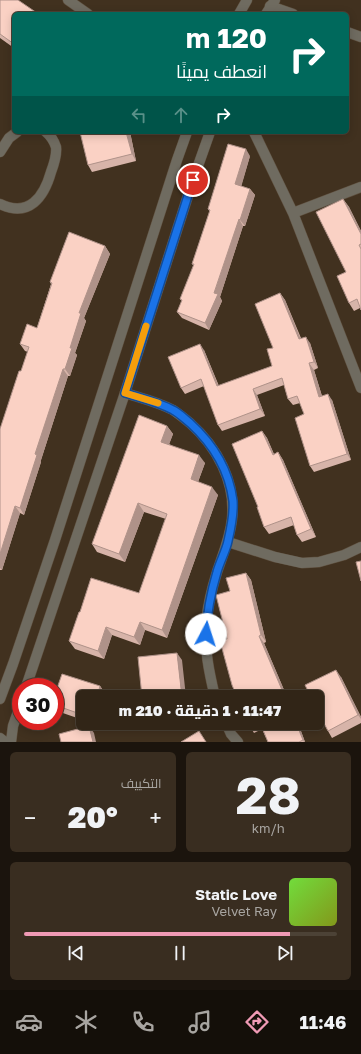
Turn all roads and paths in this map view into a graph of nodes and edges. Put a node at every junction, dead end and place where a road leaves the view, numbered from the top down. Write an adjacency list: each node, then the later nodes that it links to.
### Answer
1 (68, 0): 4 (street)
2 (247, 0): 5 (street)
3 (270, 7): 6 (street)
4 (85, 12)
5 (240, 12)
6 (286, 12)
7 (349, 33): 8 (street)
8 (361, 37)
9 (14, 134): 14 (street)
10 (53, 134): 16 (street)
11 (186, 134): 24 (street)
12 (209, 134): 19 (street)
13 (255, 134): 17 (street)
14 (0, 152)
15 (361, 186): 17 (street)
16 (0, 204)
17 (293, 213): 18 (street)
18 (361, 388)
19 (125, 393): 20 (street); 22 (street)
20 (228, 542): 21 (street); 23 (street)
21 (361, 547)
22 (29, 678)
23 (213, 690)
24 (0, 699)
25 (12, 730): 29 (street)
26 (229, 730): 30 (street)
27 (0, 738): 28 (street)
28 (5, 742)
29 (11, 742)
30 (238, 742)

